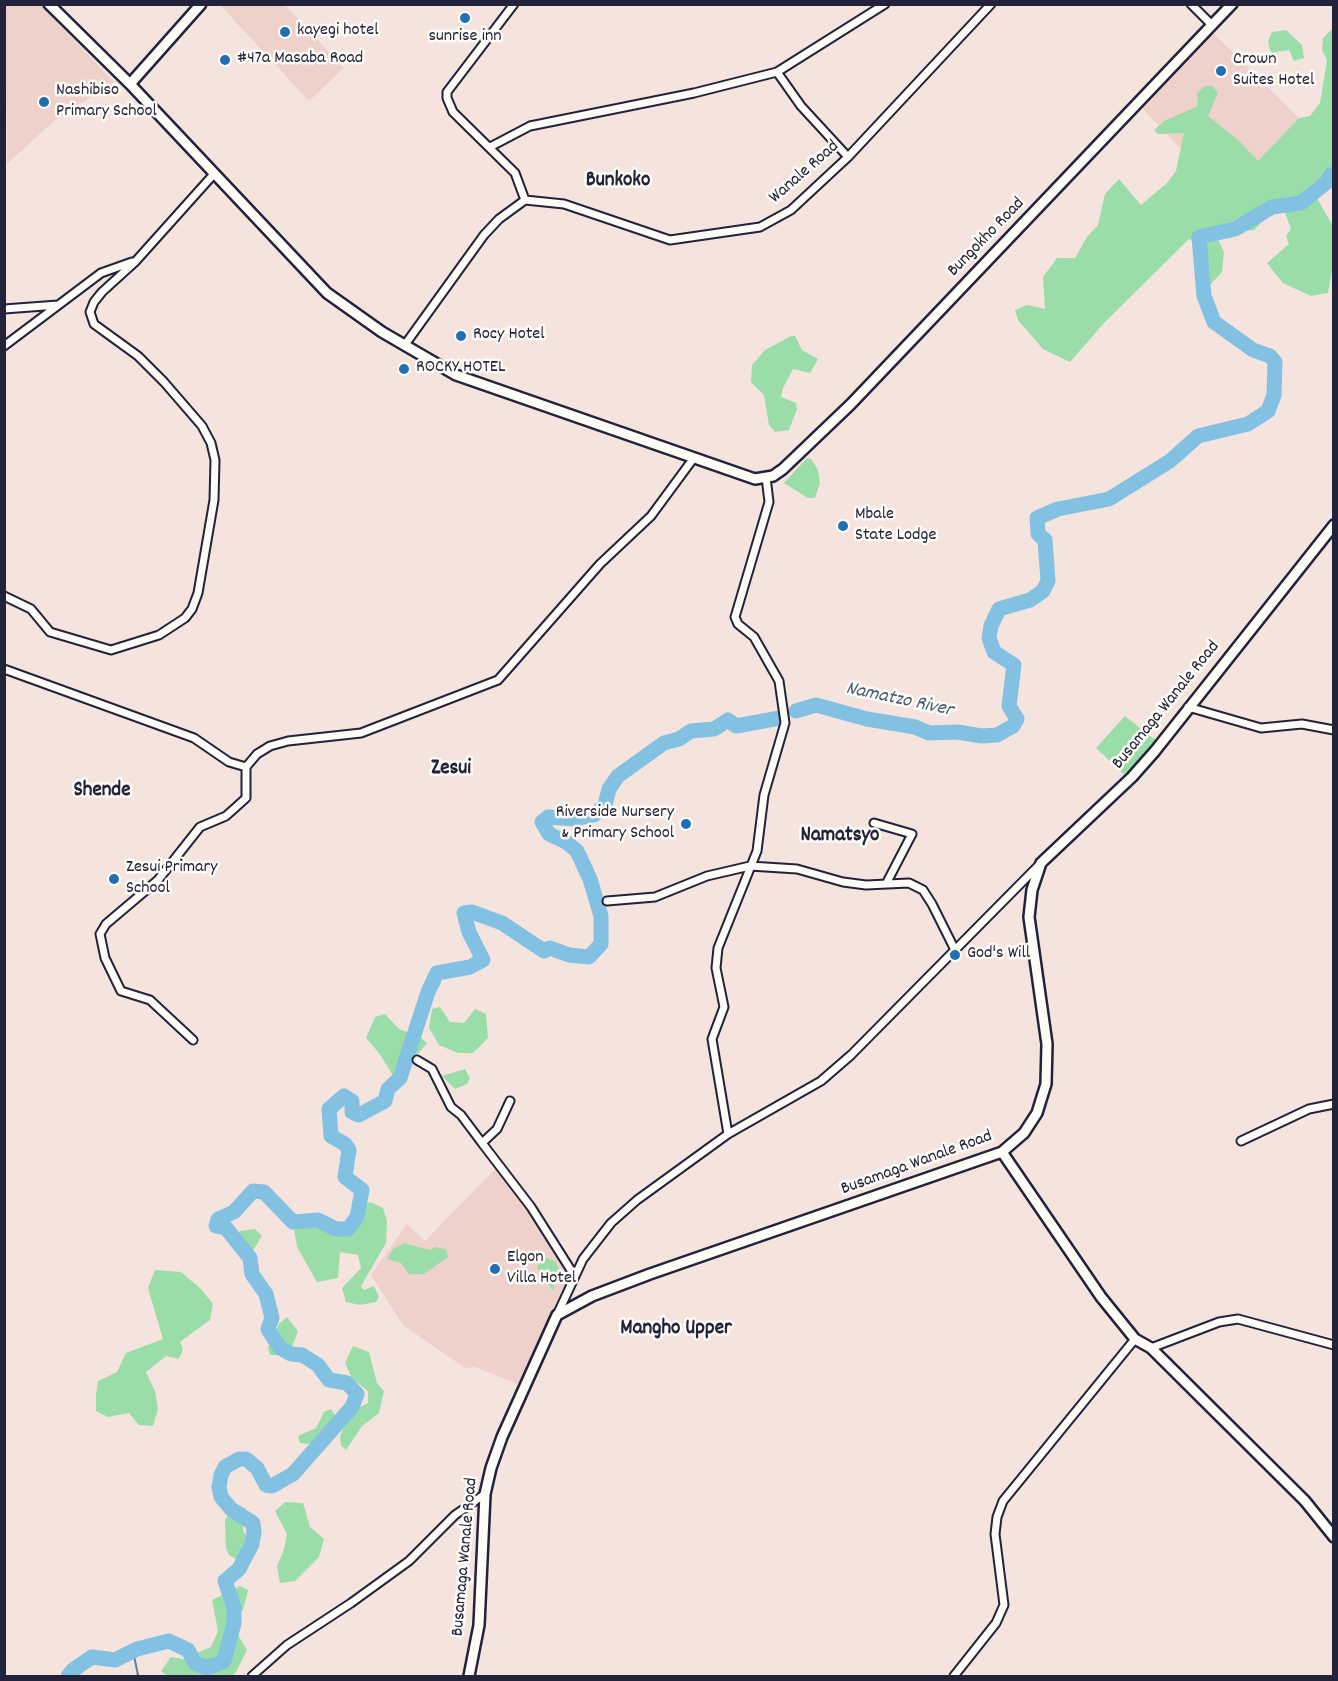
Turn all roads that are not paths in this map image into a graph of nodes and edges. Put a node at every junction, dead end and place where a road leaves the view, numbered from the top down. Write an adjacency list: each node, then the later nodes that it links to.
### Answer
1 (49, 4): 10 (street)
2 (201, 4): 10 (street)
3 (514, 4): 11 (street)
4 (885, 4): 9 (street)
5 (991, 4): 12 (street, Wanale Road)
6 (1191, 4): 8 (street)
7 (1232, 4): 8 (street, Bungokho Road)
8 (1212, 25): 21 (street, Bungokho Road)
9 (777, 72): 11 (street); 12 (street)
10 (130, 84): 13 (street)
11 (490, 147): 14 (street)
12 (848, 157): 14 (street, Wanale Road)
13 (213, 175): 15 (street); 19 (street)
14 (525, 200): 19 (street)
15 (135, 262): 16 (street); 23 (street)
16 (61, 305): 17 (street); 18 (street)
17 (4, 309)
18 (4, 346)
19 (404, 346): 20 (street)
20 (693, 459): 21 (street, Bungokho Road); 27 (street)
21 (766, 477): 30 (street)
22 (1334, 525): 25 (street, Busamaga Wanale Road)
23 (4, 596)
24 (4, 669): 27 (street)
25 (1188, 706): 26 (street); 29 (street, Busamaga Wanale Road)
26 (1334, 730)
27 (246, 767): 34 (street)
28 (874, 823): 31 (street)
29 (1041, 863): 33 (street); 41 (street, Busamaga Wanale Road)
30 (750, 866): 31 (street); 32 (street); 38 (street)
31 (886, 884): 33 (street)
32 (607, 901)
33 (955, 950): 38 (street)
34 (192, 1040)
35 (417, 1060): 40 (street)
36 (510, 1101): 40 (street)
37 (1334, 1104): 39 (street)
38 (728, 1134): 42 (street)
39 (1241, 1141)
40 (482, 1143): 42 (street)
41 (1002, 1152): 43 (street, Busamaga Wanale Road); 44 (street)
42 (574, 1275): 43 (street)
43 (557, 1314): 47 (street, Busamaga Wanale Road)
44 (1135, 1339): 46 (street); 51 (street)
45 (1334, 1345): 46 (street)
46 (1151, 1348): 48 (street)
47 (485, 1494): 49 (street); 50 (street, Busamaga Wanale Road)
48 (1334, 1537)
49 (252, 1677)
50 (469, 1677)
51 (954, 1677)

